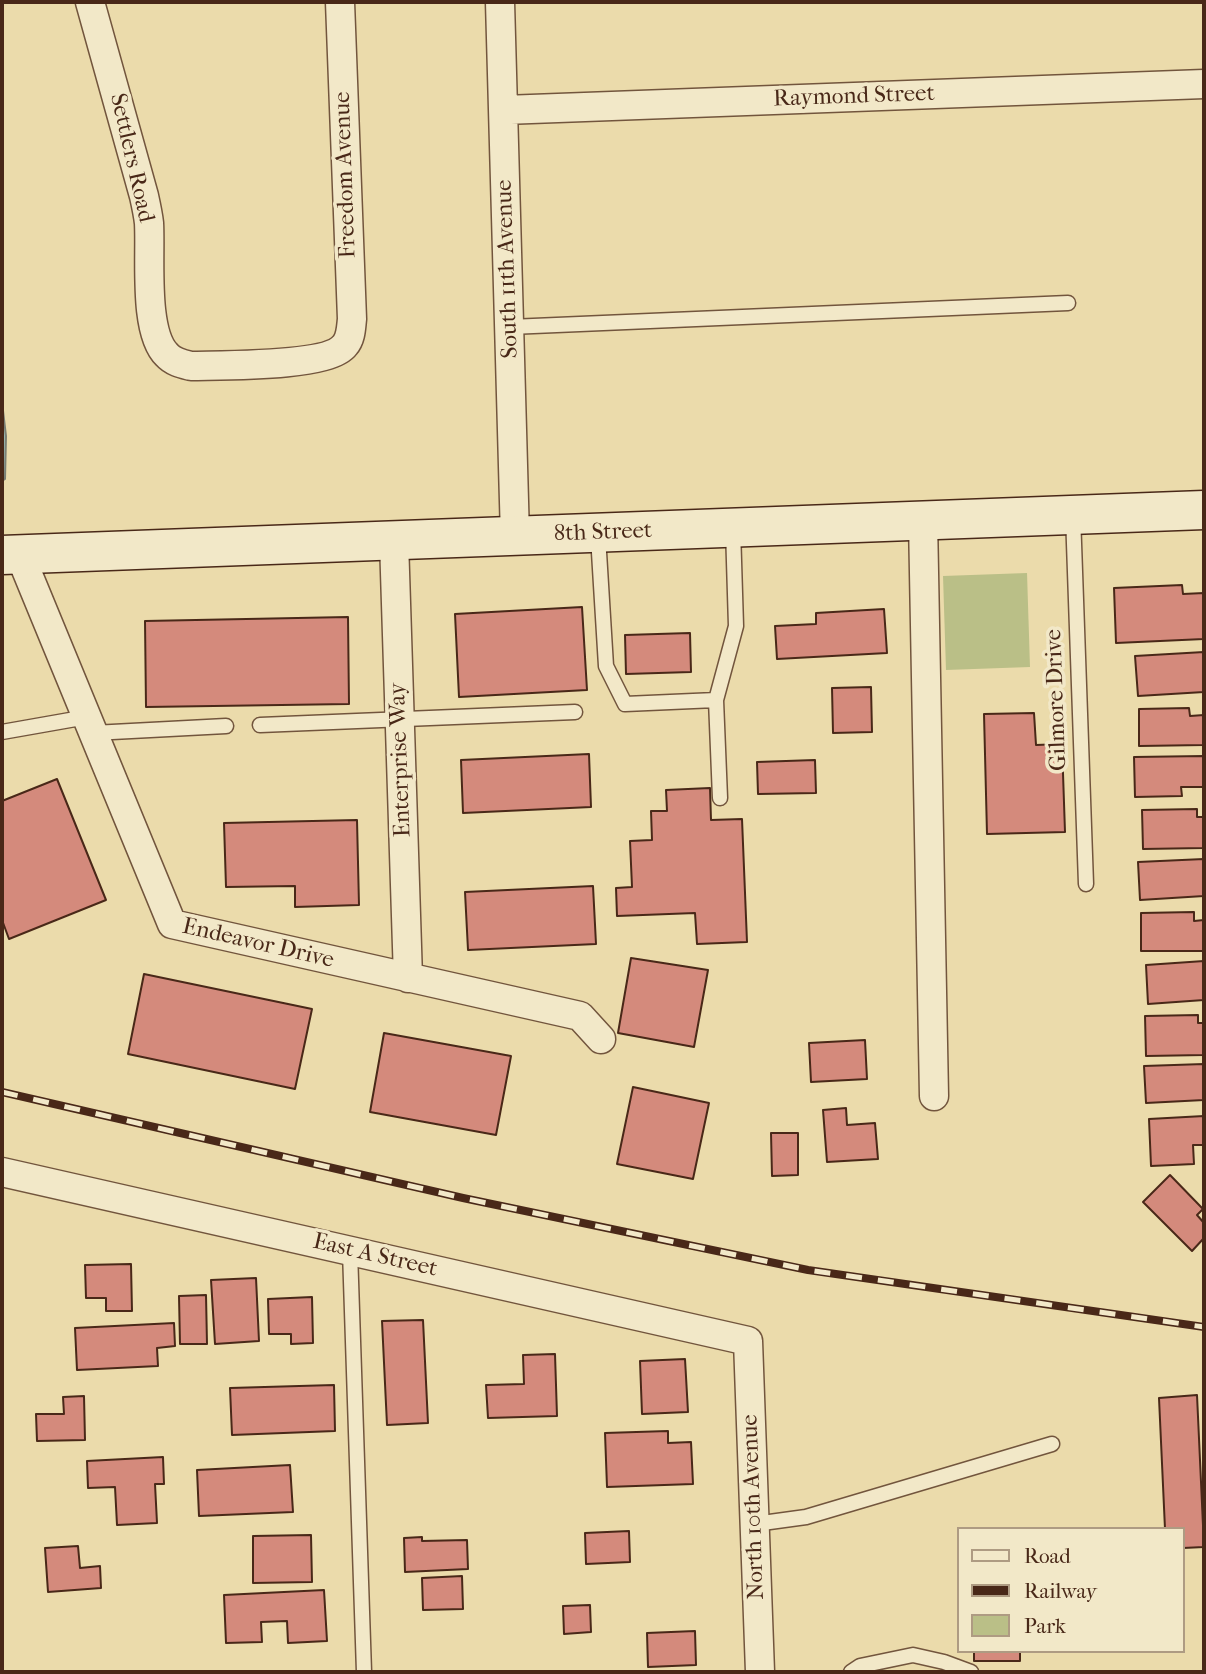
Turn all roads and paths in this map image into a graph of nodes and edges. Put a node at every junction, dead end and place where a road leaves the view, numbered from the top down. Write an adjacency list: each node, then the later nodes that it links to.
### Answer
1 (90, 2): 8 (street, Settlers Road)
2 (340, 2): 8 (street, Freedom Avenue)
3 (500, 2): 5 (street, South 11th Avenue)
4 (1204, 84): 5 (street, Raymond Street)
5 (504, 110): 7 (street, South 11th Avenue)
6 (1068, 303): 7 (lane)
7 (510, 327): 14 (street, South 11th Avenue)
8 (344, 347)
9 (1204, 510): 10 (street, 8th Street)
10 (1073, 514): 11 (street, 8th Street); 25 (lane, Gilmore Drive)
11 (923, 520): 12 (street, 8th Street); 28 (street)
12 (733, 528): 13 (street, 8th Street); 17 (lane)
13 (597, 533): 14 (street, 8th Street); 17 (lane)
14 (515, 537): 15 (street, 8th Street)
15 (394, 541): 16 (street, 8th Street); 19 (street, Enterprise Way)
16 (11, 555): 20 (street, Endeavor Drive)
17 (716, 700): 24 (lane)
18 (575, 712): 19 (lane)
19 (399, 719): 21 (lane); 26 (street, Enterprise Way)
20 (90, 725): 22 (lane); 23 (lane); 26 (street, Endeavor Drive)
21 (260, 725)
22 (226, 726)
23 (2, 732)
24 (720, 798)
25 (1086, 884)
26 (408, 978): 27 (street, Endeavor Drive)
27 (601, 1040)
28 (934, 1096)
29 (2, 1172): 30 (street, East A Street)
30 (350, 1251): 31 (street, East A Street); 34 (lane)
31 (748, 1341): 33 (street, North 10th Avenue)
32 (1052, 1444): 33 (lane)
33 (755, 1524): 35 (street, North 10th Avenue)
34 (364, 1672)
35 (760, 1672)
36 (851, 1672): 37 (lane)
37 (971, 1672)

